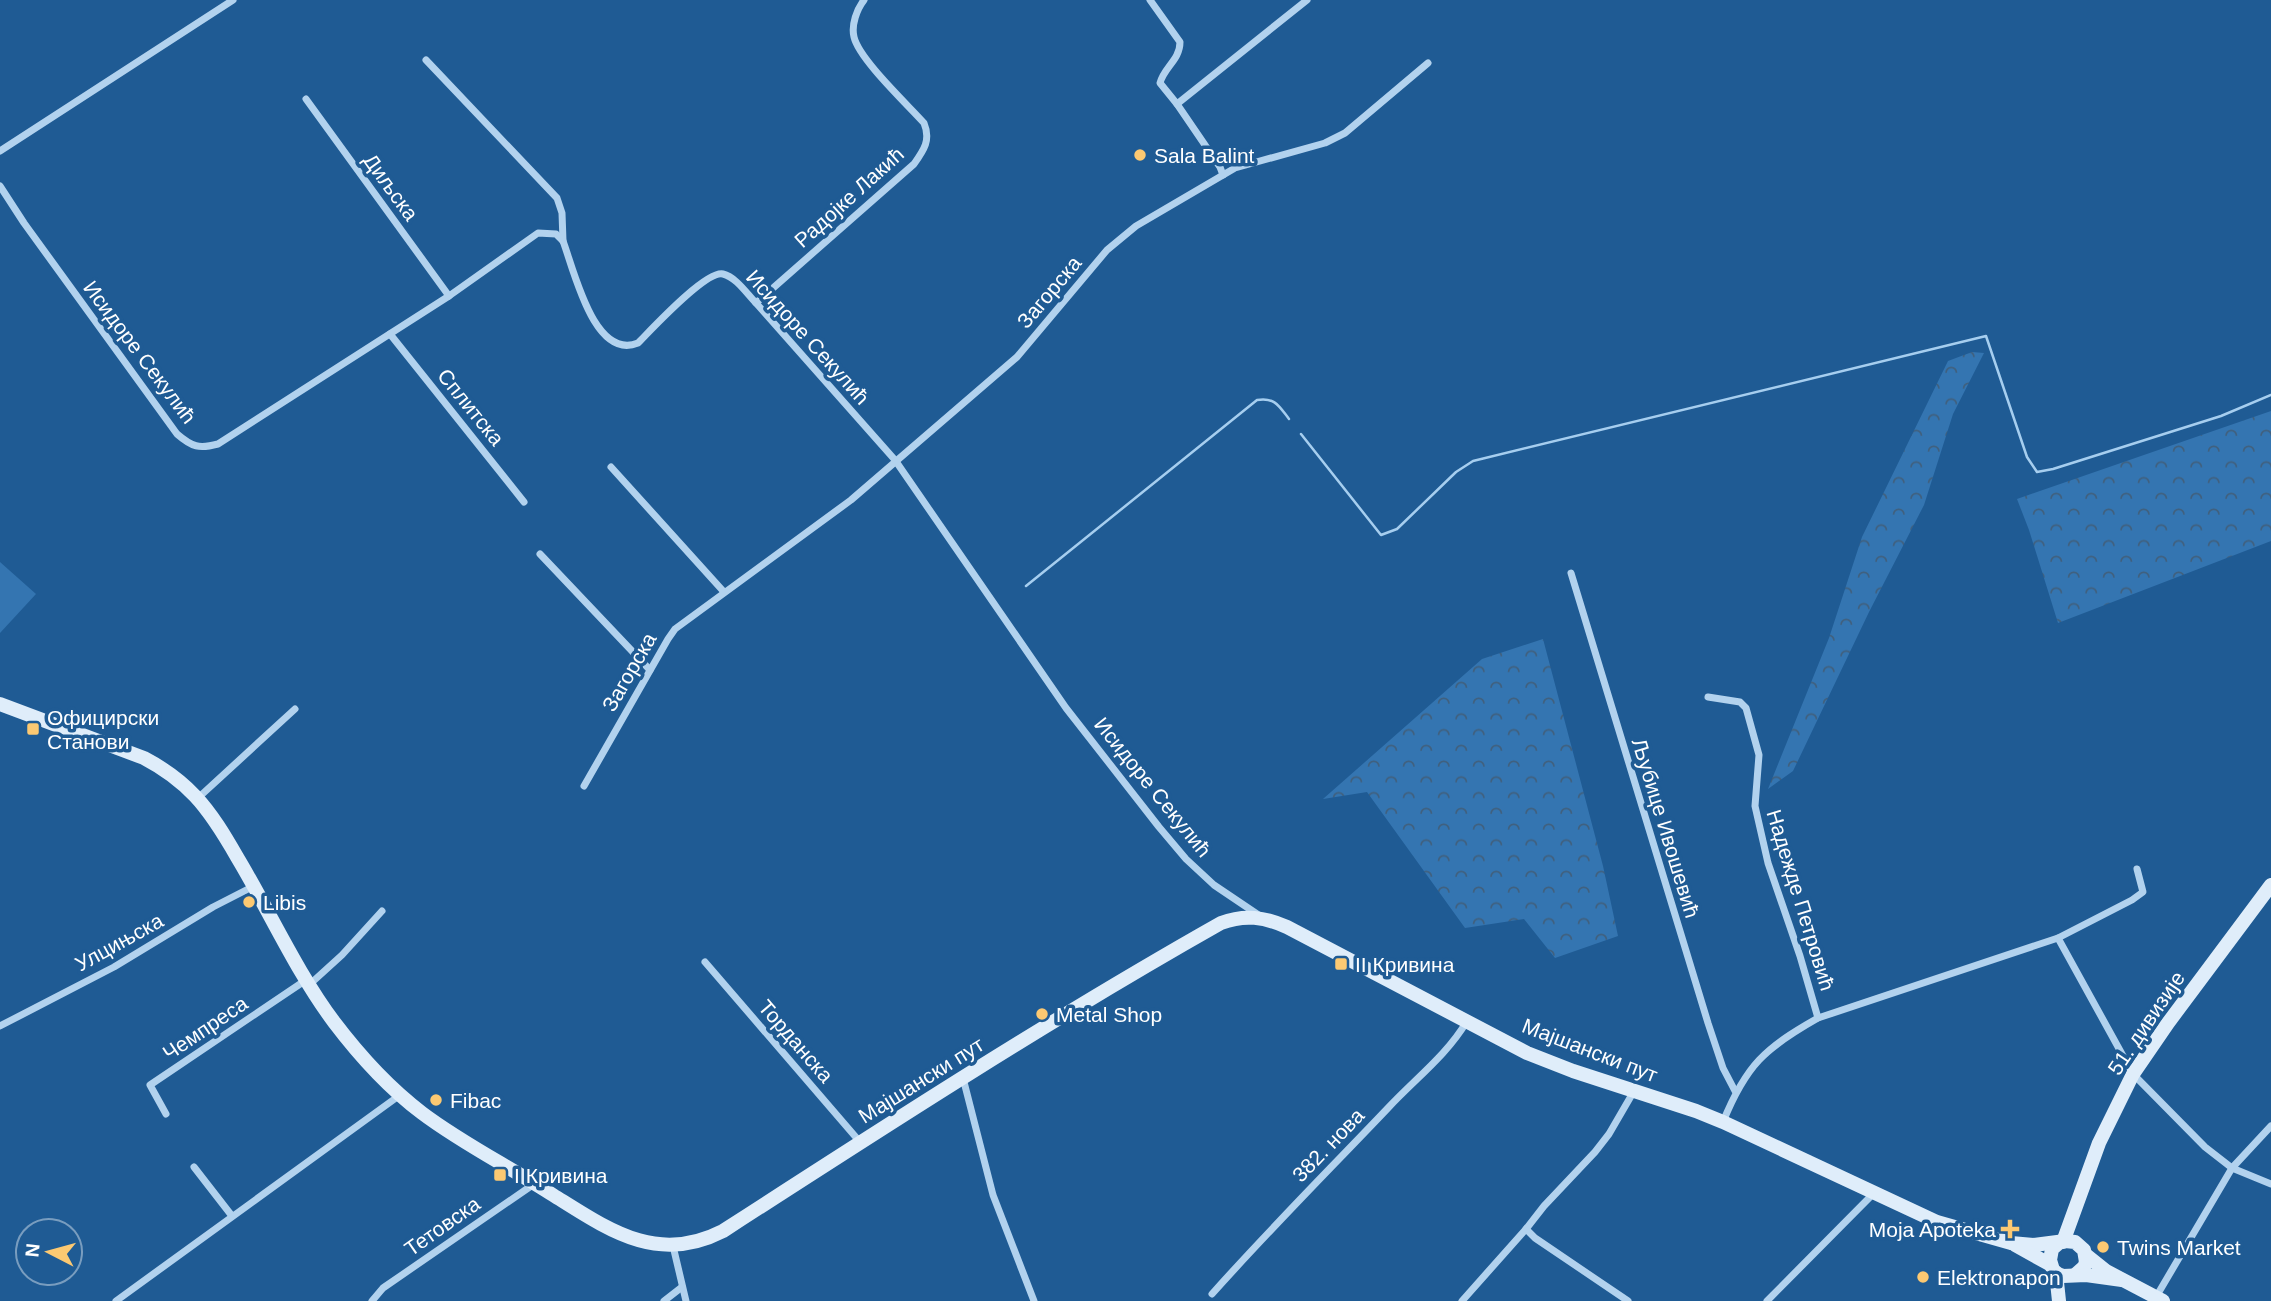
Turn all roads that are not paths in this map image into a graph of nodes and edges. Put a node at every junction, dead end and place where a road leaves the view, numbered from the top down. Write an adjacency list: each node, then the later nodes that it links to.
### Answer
1 (233, 0): 9 (street)
2 (864, 0): 14 (street, Радојке Лакић)
3 (1150, 0): 8 (street)
4 (1307, 0): 8 (street)
5 (426, 60): 12 (street)
6 (1428, 63): 10 (street, Загорска)
7 (306, 99): 13 (street, Диљска)
8 (1177, 104): 10 (street)
9 (0, 151)
10 (1223, 175): 16 (street, Загорска)
11 (0, 186): 15 (street, Исидоре Секулић)
12 (564, 241): 13 (street, Исидоре Секулић); 14 (street, Исидоре Секулић)
13 (449, 296): 15 (street, Исидоре Секулић)
14 (756, 303): 16 (street, Исидоре Секулић)
15 (390, 334): 18 (street, Сплитска)
16 (895, 460): 21 (street, Загорска); 32 (street, Исидоре Секулић)
17 (611, 467): 21 (street)
18 (524, 502)
19 (540, 554): 22 (street)
20 (1571, 573): 42 (street, Љубице Ивошевић)
21 (724, 592): 22 (street, Загорска)
22 (650, 670): 26 (street, Загорска)
23 (1708, 698): 36 (street, Надежде Петровић)
24 (0, 704): 27 (street, Мајшански пут)
25 (295, 709): 27 (street)
26 (584, 786)
27 (198, 798): 30 (street, Мајшански пут)
28 (2137, 869): 33 (street, Надежде Петровић)
29 (2271, 885): 39 (street, 51. дивизије)
30 (254, 886): 35 (street, Мајшански пут); 38 (street, Улцињска)
31 (382, 911): 35 (street)
32 (1264, 918): 37 (street, Мајшански пут); 40 (street, Мајшански пут)
33 (2058, 938): 36 (street, Надежде Петровић); 39 (street)
34 (705, 962): 47 (street, Торданска)
35 (308, 983): 43 (street, Мајшански пут); 44 (street, Чемпреса)
36 (1818, 1018): 42 (street, Надежде Петровић)
37 (1468, 1020): 41 (street, Мајшански пут); 64 (street, 382. нова)
38 (0, 1026)
39 (2133, 1074): 49 (street); 53 (street, 51. дивизије)
40 (962, 1079): 47 (street, Мајшански пут); 71 (street)
41 (1635, 1090): 45 (street, Мајшански пут); 55 (street)
42 (1735, 1091): 45 (street, Надежде Петровић)
43 (400, 1095): 50 (street, Мајшански пут); 54 (street)
44 (166, 1114)
45 (1723, 1122): 52 (street, Мајшански пут)
46 (2271, 1126): 49 (street)
47 (860, 1143): 58 (street, Мајшански пут)
48 (194, 1167): 54 (street)
49 (2232, 1168): 51 (street); 65 (street)
50 (535, 1183): 58 (street, Мајшански пут); 68 (street, Тетовска)
51 (2271, 1184)
52 (1873, 1194): 56 (street, Мајшански пут); 73 (street)
53 (2080, 1199): 57 (street, 51. дивизије); 59 (street, 51. дивизије)
54 (232, 1216): 67 (street)
55 (1526, 1230): 66 (street); 72 (street)
56 (2011, 1242): 57 (street, Мајшански пут); 60 (street, Мајшански пут)
57 (2061, 1242): 59 (street); 60 (street)
58 (673, 1246): 63 (street)
59 (2085, 1253): 61 (street); 62 (street)
60 (2052, 1267): 61 (street); 74 (street)
61 (2074, 1276): 62 (street); 75 (street)
62 (2122, 1280): 65 (street)
63 (682, 1287): 69 (street); 70 (street)
64 (1212, 1294)
65 (2160, 1299)
66 (1624, 1300)
67 (116, 1301)
68 (372, 1301)
69 (664, 1301)
70 (686, 1301)
71 (1034, 1301)
72 (1462, 1301)
73 (1766, 1301)
74 (2059, 1301)
75 (2065, 1301)

